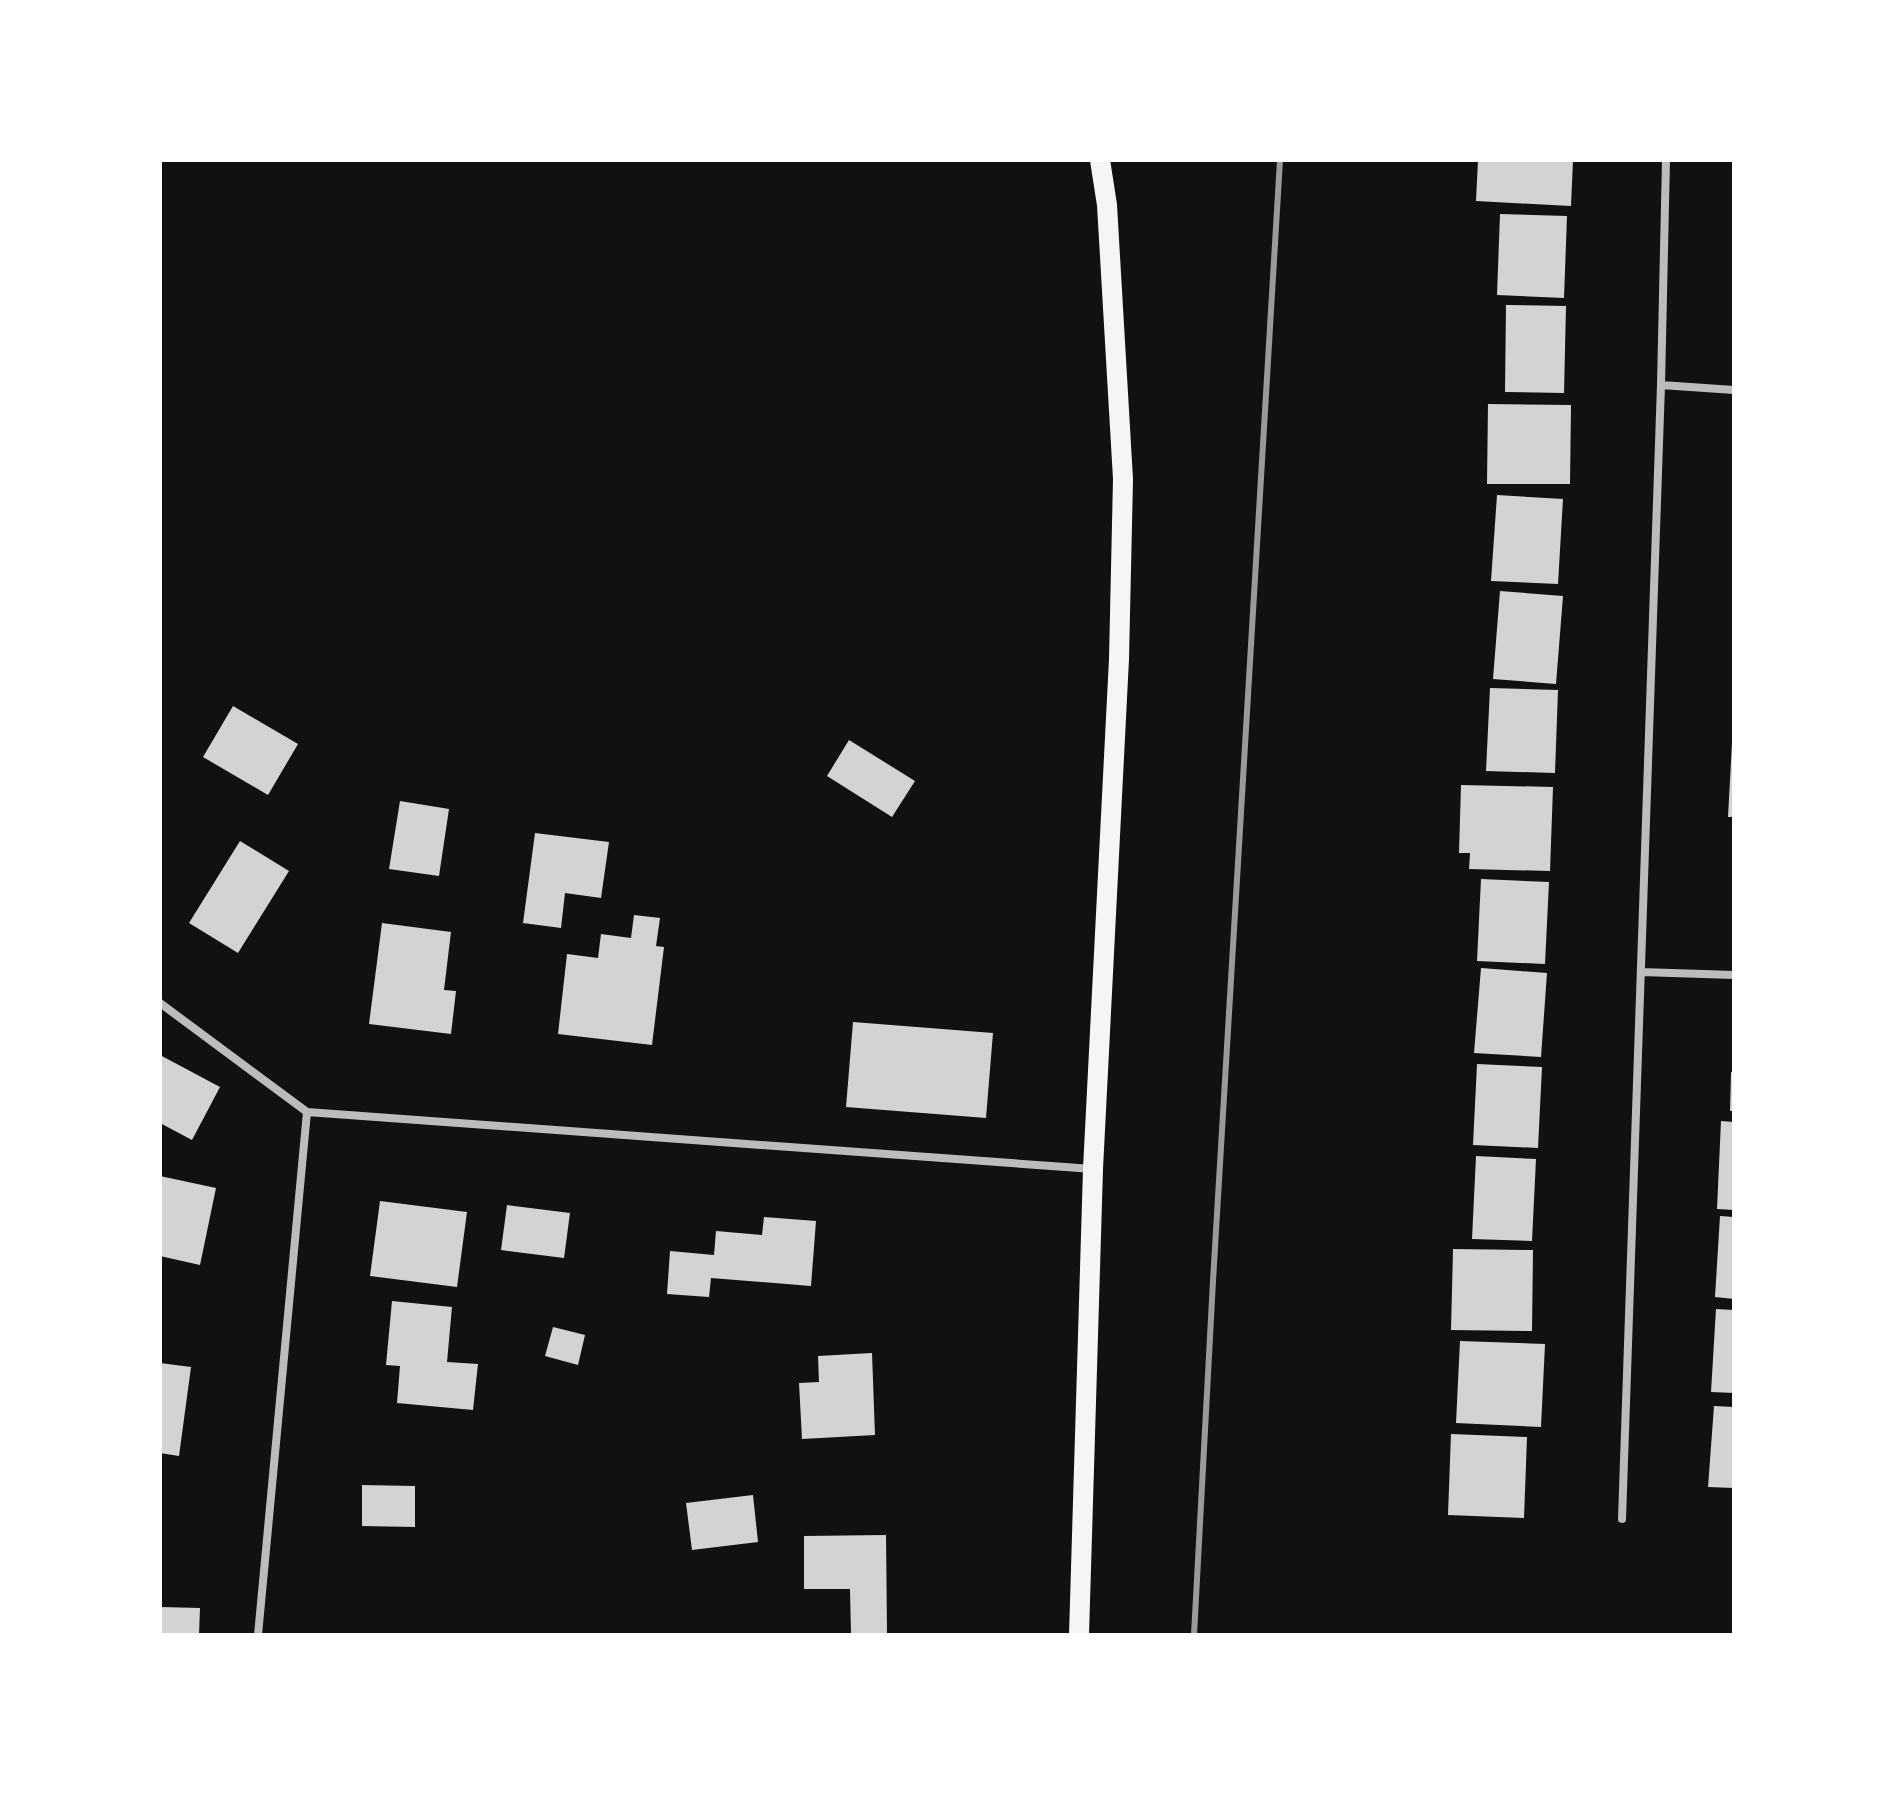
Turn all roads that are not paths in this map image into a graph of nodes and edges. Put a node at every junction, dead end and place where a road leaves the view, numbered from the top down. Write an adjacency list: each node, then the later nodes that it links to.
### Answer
1 (1100, 160): 9 (main road)
2 (1666, 160): 3 (street)
3 (1661, 385): 4 (street); 5 (street)
4 (1734, 390)
5 (1641, 972): 6 (street); 10 (street)
6 (1734, 975)
7 (160, 1003): 8 (street)
8 (307, 1112): 9 (street); 11 (street)
9 (1093, 1169): 12 (main road)
10 (1622, 1519)
11 (258, 1635)
12 (1079, 1635)

